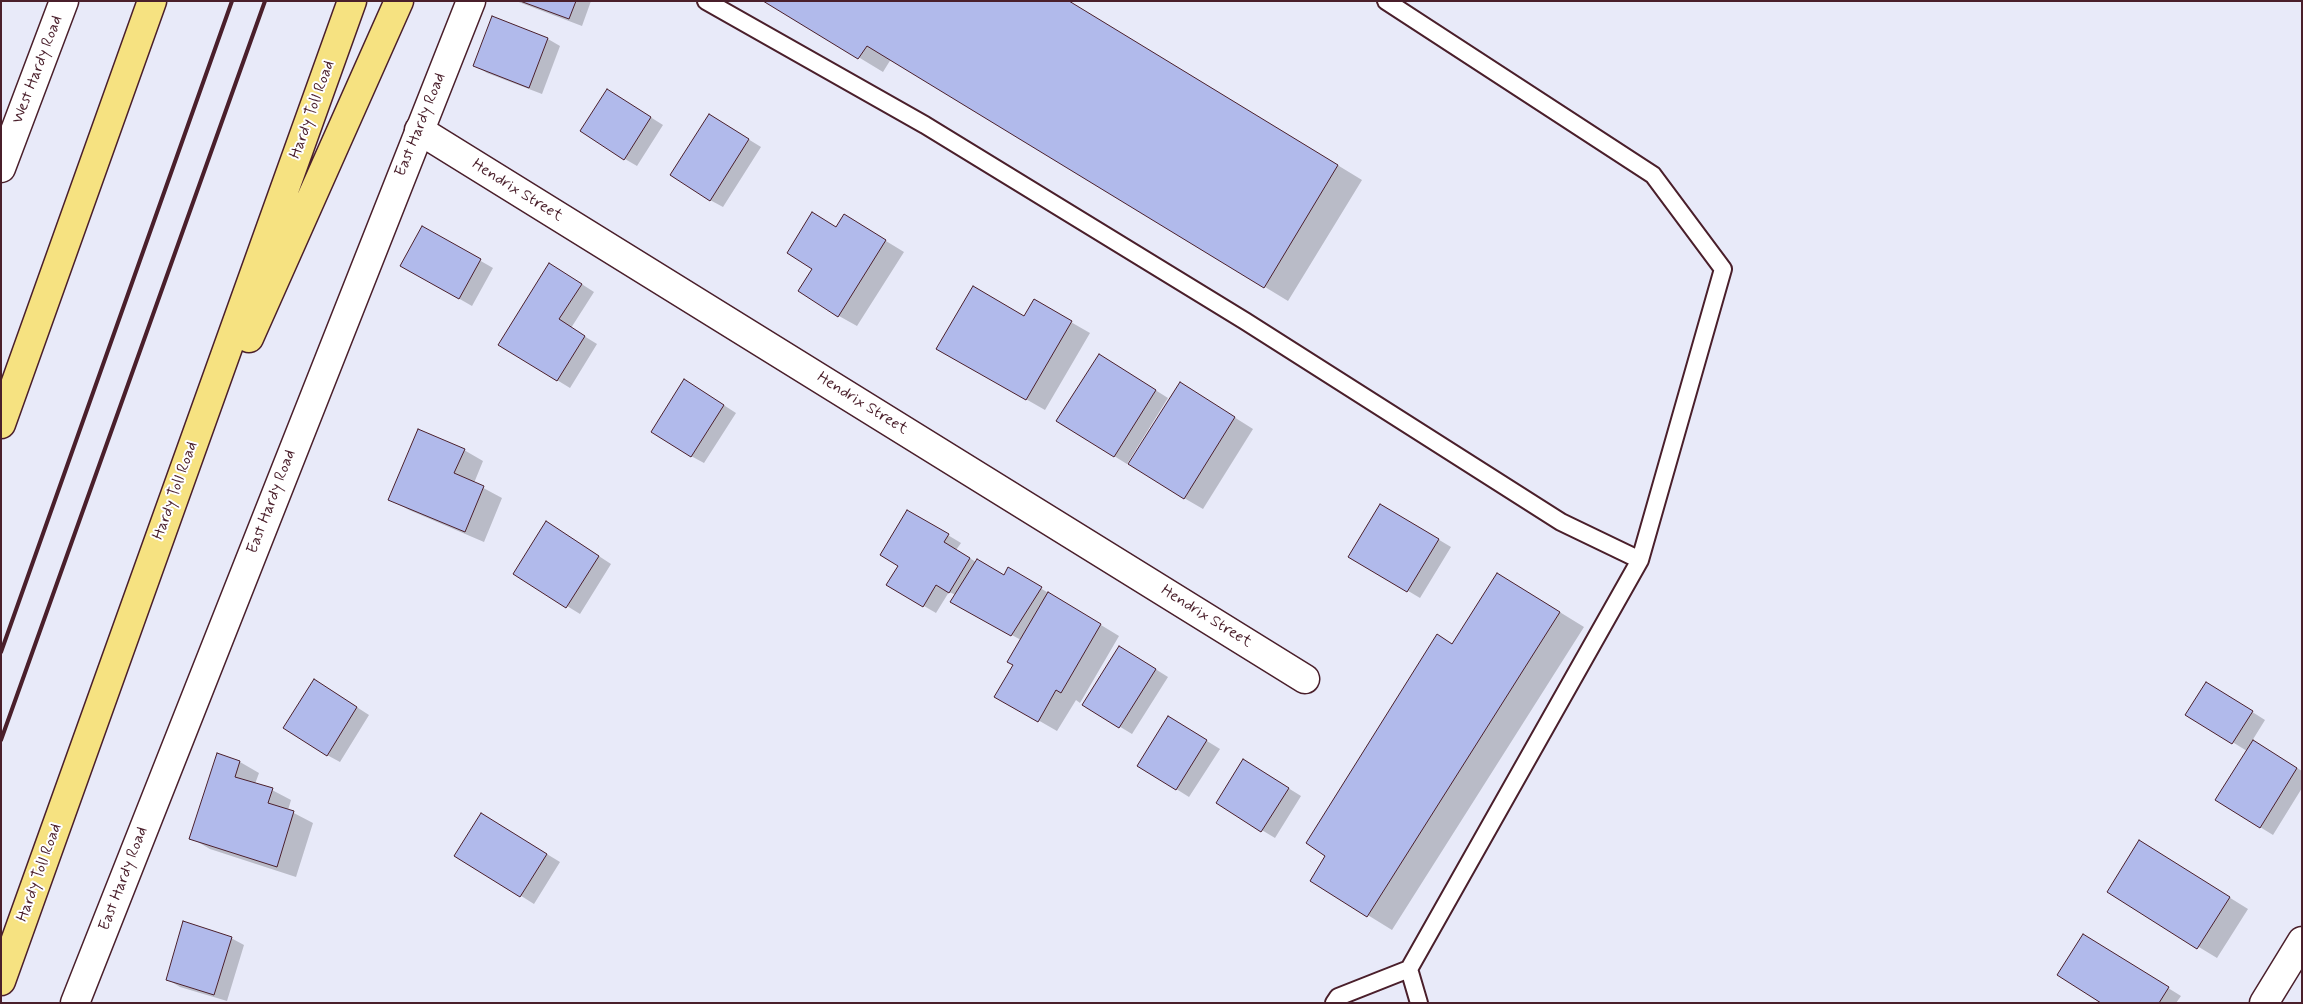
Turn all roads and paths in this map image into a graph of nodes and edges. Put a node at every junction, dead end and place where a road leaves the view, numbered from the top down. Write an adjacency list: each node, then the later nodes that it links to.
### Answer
1 (64, 1): 9 (main road, West Hardy Road)
2 (152, 1): 10 (highway)
3 (352, 1): 11 (highway, Hardy Toll Road)
4 (399, 1): 11 (highway)
5 (471, 1): 8 (main road, East Hardy Road)
6 (706, 1): 12 (lane)
7 (1386, 1): 12 (lane)
8 (418, 130): 13 (main road, Hendrix Street); 17 (main road, East Hardy Road)
9 (1, 168)
10 (1, 424)
11 (158, 543): 16 (highway, Hardy Toll Road)
12 (1640, 560): 15 (lane)
13 (1305, 679)
14 (2302, 941): 20 (main road)
15 (1409, 969): 18 (lane); 19 (lane)
16 (1, 981)
17 (76, 1003)
18 (1334, 1003)
19 (1419, 1003)
20 (2264, 1003)

